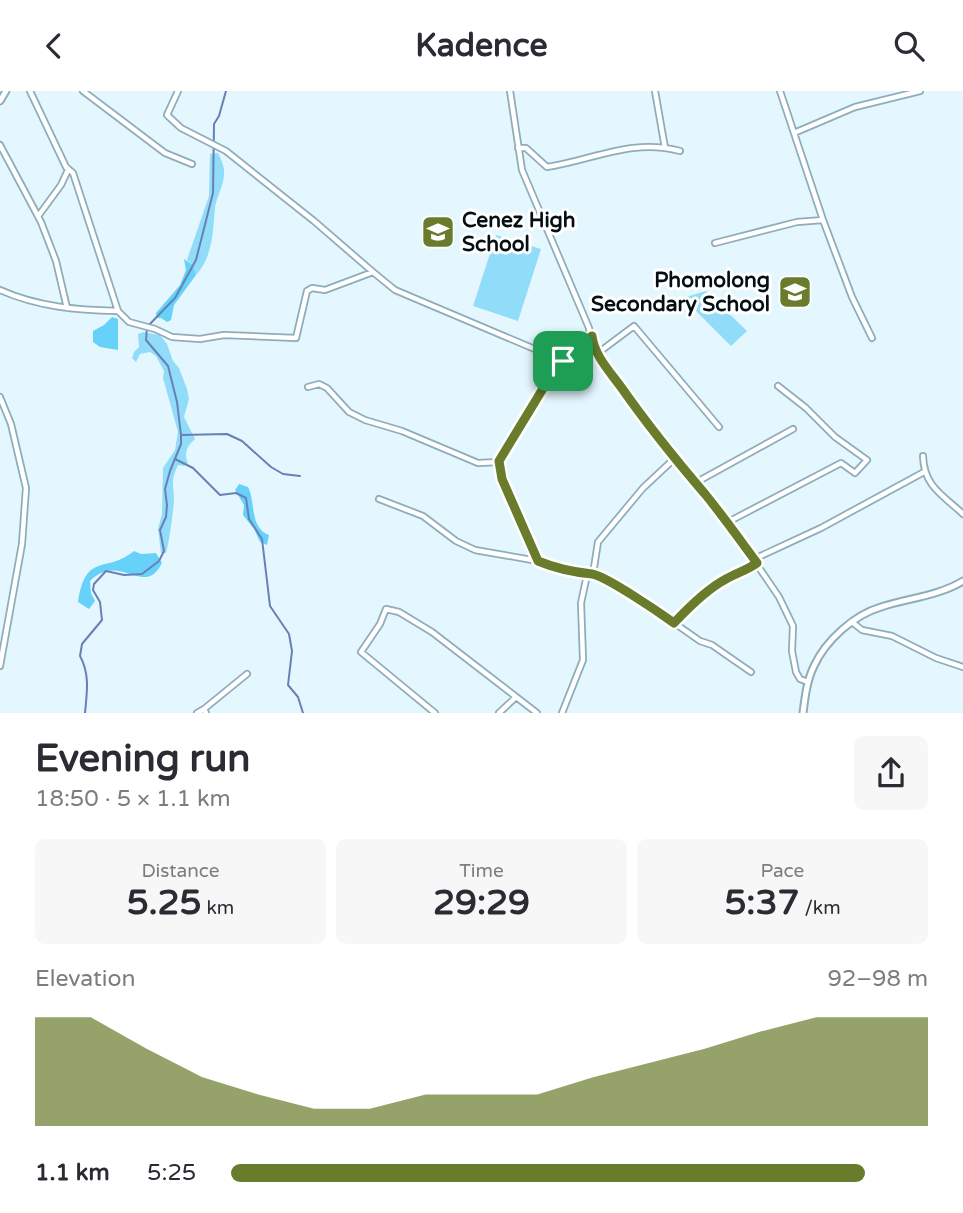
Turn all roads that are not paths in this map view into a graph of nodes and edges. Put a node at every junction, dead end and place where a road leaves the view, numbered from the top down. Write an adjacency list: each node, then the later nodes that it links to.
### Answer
1 (6, 91): 9 (street)
2 (30, 91): 16 (street)
3 (83, 91): 15 (street)
4 (178, 91): 20 (street)
5 (510, 91): 12 (street)
6 (655, 91): 13 (street)
7 (780, 91): 10 (street)
8 (920, 91): 10 (street)
9 (0, 101)
10 (794, 133): 18 (street)
11 (0, 145): 17 (street)
12 (518, 148): 13 (street); 24 (street)
13 (665, 148): 14 (street)
14 (680, 151)
15 (192, 164)
16 (68, 170): 17 (street); 23 (street)
17 (39, 215): 22 (street)
18 (822, 220): 19 (street); 25 (street)
19 (715, 243)
20 (373, 272): 23 (street); 27 (street)
21 (0, 290): 22 (street)
22 (67, 308): 23 (street)
23 (118, 311)
24 (592, 336): 26 (street); 27 (street)
25 (872, 338)
26 (598, 353): 31 (street); 34 (street)
27 (563, 361): 35 (street)
28 (778, 386): 40 (street)
29 (308, 387): 35 (street)
30 (0, 397): 47 (street)
31 (719, 427)
32 (793, 429): 37 (street)
33 (923, 456): 36 (street)
34 (674, 459): 37 (street); 43 (street)
35 (499, 461): 41 (street)
36 (923, 471): 39 (street); 42 (street)
37 (695, 483): 40 (street)
38 (379, 499): 41 (street)
39 (963, 515)
40 (728, 522): 42 (street)
41 (538, 561): 43 (street)
42 (755, 561): 46 (street); 51 (street)
43 (590, 575): 46 (street); 58 (street)
44 (963, 581): 45 (street)
45 (852, 622): 48 (street); 51 (street)
46 (674, 623): 49 (street)
47 (0, 666)
48 (963, 667)
49 (751, 672)
50 (247, 674): 53 (street)
51 (808, 682): 59 (street)
52 (516, 697): 55 (street); 56 (street); 57 (street)
53 (205, 711): 54 (street)
54 (197, 712)
55 (435, 712)
56 (499, 712)
57 (537, 712)
58 (562, 712)
59 (803, 712)

